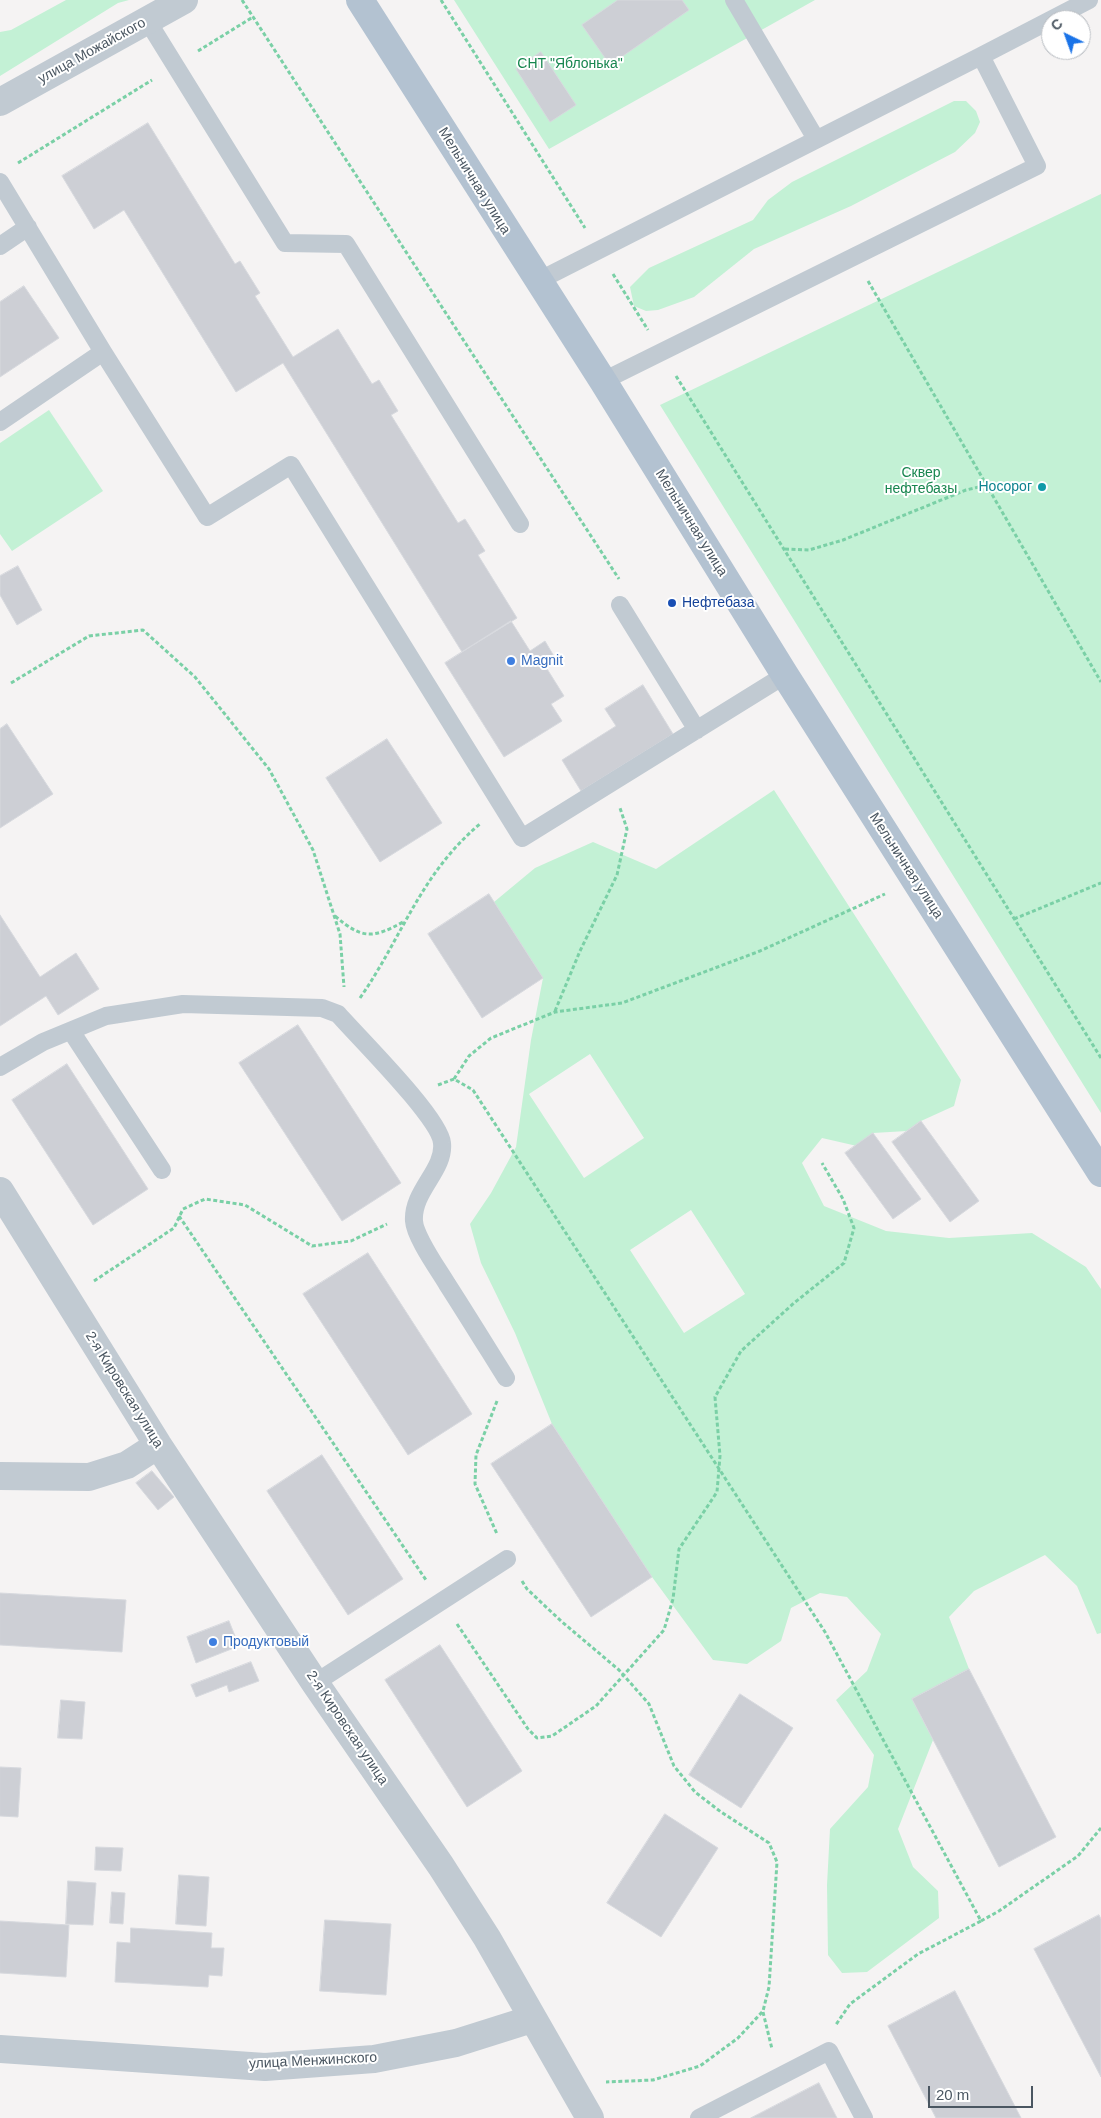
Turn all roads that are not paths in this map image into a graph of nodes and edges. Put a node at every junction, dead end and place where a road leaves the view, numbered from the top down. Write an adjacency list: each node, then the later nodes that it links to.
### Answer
1 (184, 0): 5 (street, улица Можайского)
2 (360, 0): 12 (main road, Мельничная улица)
3 (734, 0): 8 (lane)
4 (1090, 0): 6 (lane)
5 (147, 20): 7 (street, улица Можайского); 16 (lane)
6 (981, 56): 8 (lane); 14 (lane)
7 (0, 102)
8 (816, 139): 12 (lane)
9 (0, 182): 10 (lane)
10 (28, 227): 11 (lane); 13 (lane)
11 (0, 246)
12 (538, 281): 14 (main road, Мельничная улица)
13 (103, 352): 15 (lane); 19 (lane)
14 (603, 381): 18 (main road, Мельничная улица)
15 (0, 422)
16 (520, 524)
17 (620, 604): 19 (lane)
18 (785, 675): 19 (lane); 23 (main road, Мельничная улица)
19 (697, 730)
20 (71, 1031): 21 (lane); 22 (lane); 25 (lane)
21 (0, 1067)
22 (162, 1170)
23 (1101, 1174)
24 (0, 1191): 26 (street, 2-я Кировская улица)
25 (506, 1378)
26 (158, 1445): 27 (street); 29 (street, 2-я Кировская улица)
27 (0, 1476)
28 (508, 1559): 29 (lane)
29 (316, 1683): 30 (street, 2-я Кировская улица)
30 (532, 2019): 31 (street, улица Менжинского); 32 (street, 2-я Кировская улица)
31 (0, 2049)
32 (590, 2118)
33 (699, 2118): 34 (lane)
34 (864, 2118)

